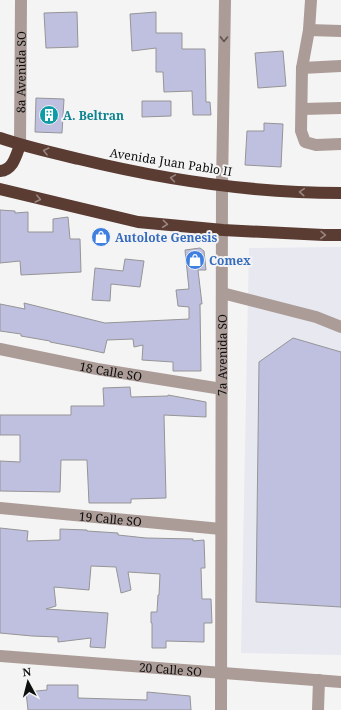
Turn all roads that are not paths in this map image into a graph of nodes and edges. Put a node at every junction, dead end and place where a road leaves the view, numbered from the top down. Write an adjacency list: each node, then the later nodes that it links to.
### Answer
1 (21, 0): 12 (street, 8a Avenida SO)
2 (224, 0): 14 (street, 7a Avenida SO, one-way to 14)
3 (311, 0): 4 (street)
4 (309, 30): 5 (street); 7 (street)
5 (341, 31)
6 (341, 66): 7 (street)
7 (302, 68): 9 (street)
8 (341, 108): 9 (street)
9 (302, 109): 11 (street)
10 (0, 138): 12 (highway, Avenida Juan Pablo II)
11 (341, 144)
12 (20, 145): 13 (highway); 14 (highway, Avenida Juan Pablo II, one-way to 12)
13 (0, 172)
14 (222, 186): 16 (highway, Avenida Juan Pablo II, one-way to 14); 17 (street, 7a Avenida SO)
15 (0, 189): 17 (highway, one-way to 17)
16 (341, 193)
17 (223, 230): 18 (highway, one-way to 18); 19 (street, 7a Avenida SO)
18 (341, 235)
19 (222, 293): 20 (street); 22 (street, 7a Avenida SO)
20 (341, 327)
21 (0, 349): 22 (street, 18 Calle SO)
22 (222, 389): 24 (street, 7a Avenida SO)
23 (0, 508): 24 (street, 19 Calle SO)
24 (221, 529): 26 (street, 7a Avenida SO)
25 (0, 656): 26 (street, 20 Calle SO)
26 (221, 673): 27 (street, 20 Calle SO); 29 (street, 7a Avenida SO)
27 (319, 680): 28 (street, 20 Calle SO); 30 (street)
28 (341, 682)
29 (221, 710)
30 (318, 710)

